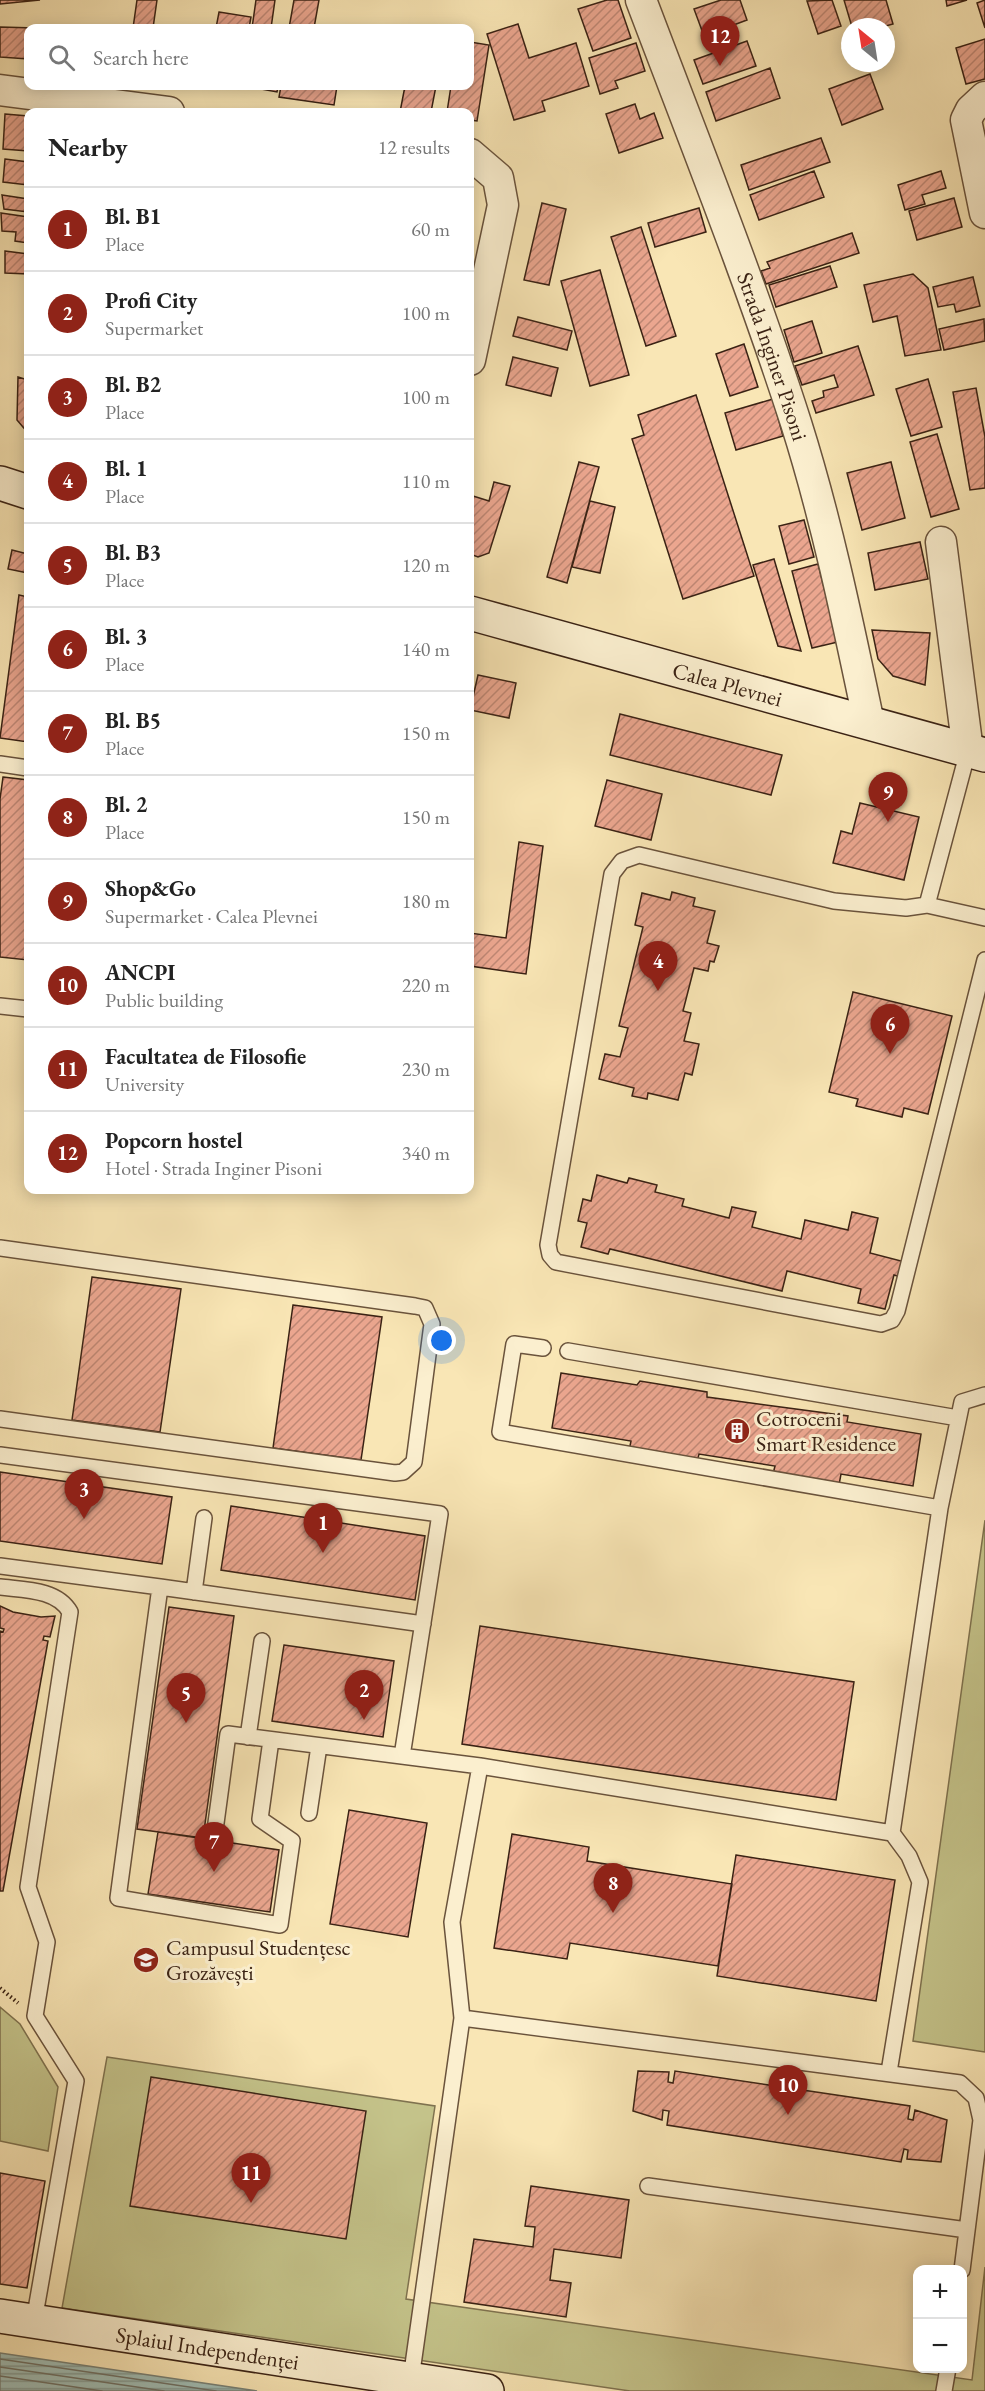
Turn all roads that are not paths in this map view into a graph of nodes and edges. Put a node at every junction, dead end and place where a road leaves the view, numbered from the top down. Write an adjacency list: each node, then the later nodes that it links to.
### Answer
1 (641, 0): 12 (street, Strada Inginer Pisoni)
2 (0, 90): 4 (street)
3 (985, 97): 6 (street)
4 (138, 108)
5 (474, 157): 7 (street)
6 (985, 213)
7 (474, 341)
8 (0, 483): 9 (main road)
9 (24, 491)
10 (941, 543): 13 (street)
11 (474, 614): 12 (main road, Calea Plevnei)
12 (869, 723): 13 (main road, Calea Plevnei)
13 (977, 753): 16 (lane)
14 (0, 764): 15 (lane)
15 (24, 767)
16 (927, 904): 17 (lane); 18 (lane)
17 (985, 918)
18 (985, 960)
19 (0, 1006): 20 (lane)
20 (24, 1009)
21 (0, 1248): 26 (lane)
22 (543, 1348): 28 (lane)
23 (568, 1351): 25 (lane)
24 (985, 1395): 25 (lane)
25 (958, 1418): 28 (lane)
26 (0, 1419)
27 (0, 1455): 34 (lane)
28 (940, 1508): 43 (lane)
29 (204, 1518): 33 (lane)
30 (0, 1566): 32 (lane)
31 (0, 1587): 50 (lane)
32 (160, 1587): 33 (lane); 37 (lane)
33 (194, 1592): 34 (lane)
34 (423, 1624): 39 (lane)
35 (262, 1641): 36 (lane)
36 (248, 1737): 37 (lane); 42 (lane)
37 (271, 1740): 38 (lane)
38 (319, 1746): 39 (lane); 41 (lane)
39 (402, 1756): 40 (lane)
40 (480, 1766): 43 (lane); 44 (lane)
41 (309, 1813)
42 (216, 1823)
43 (892, 1833): 45 (lane)
44 (462, 2018): 45 (lane); 52 (lane)
45 (889, 2072): 47 (lane)
46 (648, 2186): 47 (lane)
47 (967, 2230): 48 (lane)
48 (964, 2265)
49 (0, 2316): 50 (main road, Splaiul Independenței)
50 (34, 2321): 52 (main road, Splaiul Independenței)
51 (947, 2373): 54 (lane)
52 (411, 2379): 53 (main road, Splaiul Independenței)
53 (488, 2391)
54 (944, 2391)

